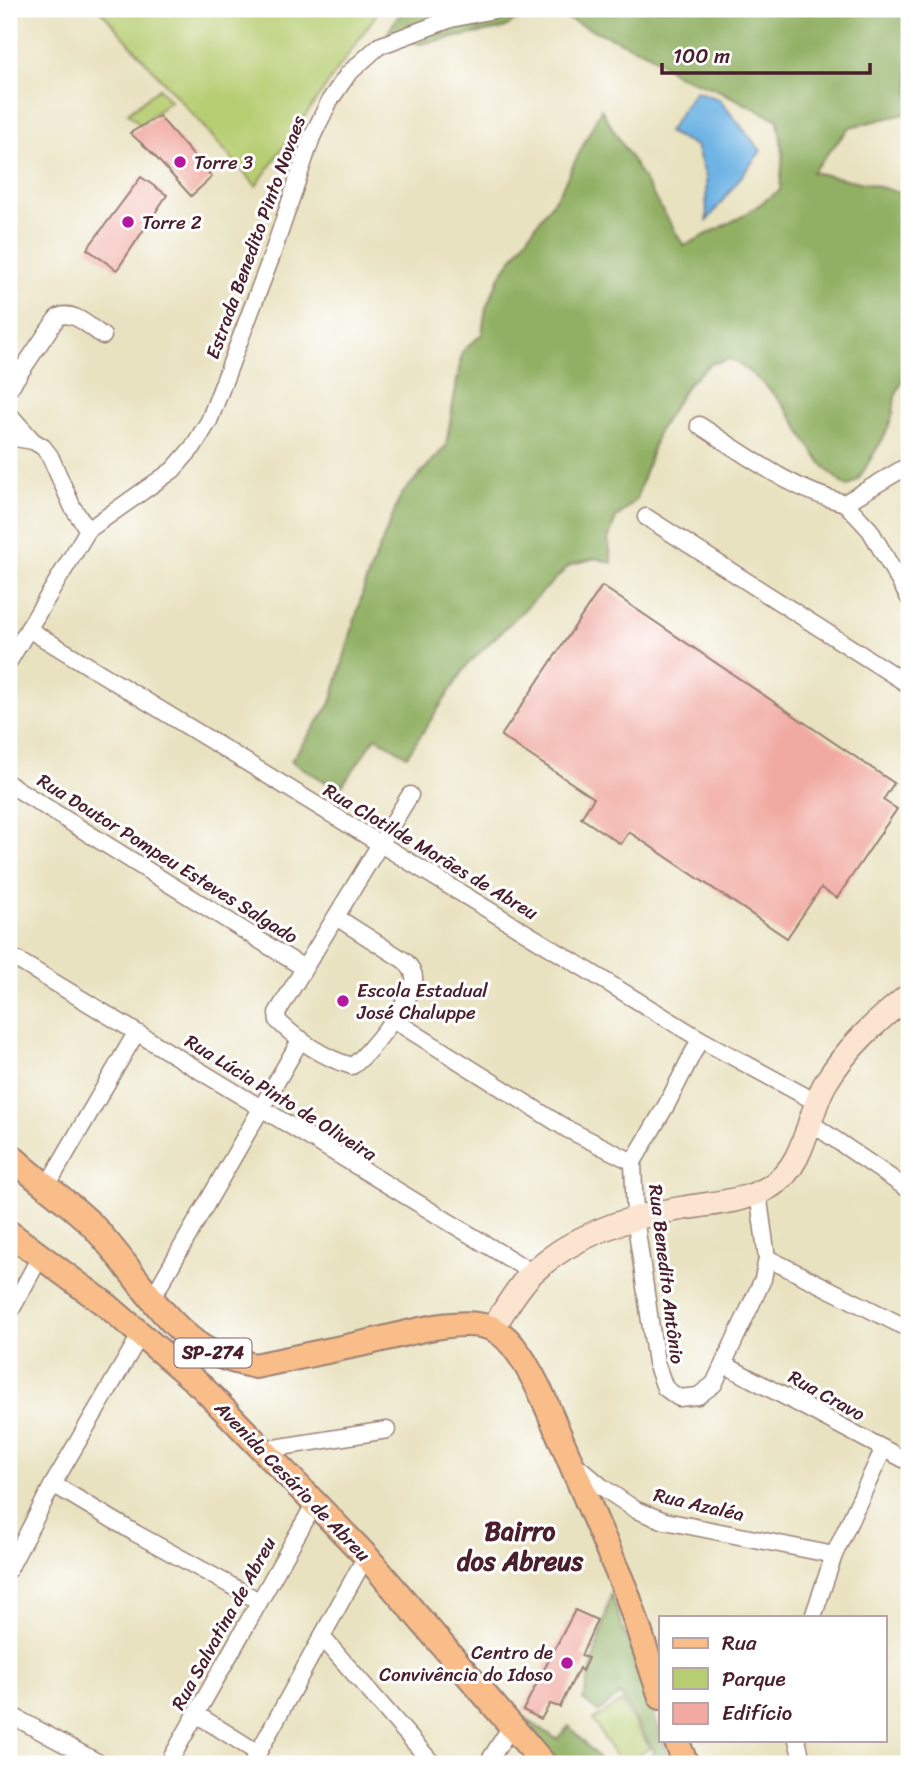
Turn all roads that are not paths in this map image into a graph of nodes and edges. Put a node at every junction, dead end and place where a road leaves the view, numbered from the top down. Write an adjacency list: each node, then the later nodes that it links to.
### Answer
1 (498, 9): 11 (street, Estrada Benedito Pinto Novaes)
2 (103, 336): 3 (street)
3 (9, 389)
4 (9, 414): 7 (street)
5 (699, 425): 9 (street)
6 (9, 437): 7 (street)
7 (33, 441): 11 (street)
8 (909, 465): 9 (street)
9 (845, 503): 12 (street)
10 (646, 517): 15 (street)
11 (88, 530): 13 (street)
12 (909, 598)
13 (28, 629): 14 (street); 18 (street, Rua Clotilde Morães de Abreu)
14 (9, 661)
15 (909, 685)
16 (9, 784): 21 (street, Rua Doutor Pompeu Esteves Salgado)
17 (410, 795): 18 (street)
18 (381, 845): 19 (street); 26 (street, Rua Clotilde Morães de Abreu)
19 (336, 917): 21 (street); 23 (street)
20 (9, 955): 24 (street, Rua Lúcia Pinto de Oliveira)
21 (304, 968): 25 (street)
22 (909, 995): 28 (street)
23 (392, 1019): 25 (street); 30 (street)
24 (136, 1032): 27 (street, Rua Lúcia Pinto de Oliveira); 31 (street)
25 (300, 1039): 27 (street)
26 (700, 1039): 28 (street, Rua Clotilde Morães de Abreu); 30 (street, Rua Benedito Antônio)
27 (260, 1108): 38 (street, Rua Lúcia Pinto de Oliveira); 39 (street)
28 (814, 1113): 32 (street, Rua Clotilde Morães de Abreu); 33 (street)
29 (9, 1154): 31 (main road, SP-274)
30 (633, 1162): 34 (street, Rua Benedito Antônio)
31 (47, 1186): 39 (main road, SP-274)
32 (909, 1190)
33 (758, 1193): 34 (street); 37 (street)
34 (635, 1217): 38 (street); 44 (street, Rua Benedito Antônio)
35 (9, 1233): 36 (main road, Avenida Cesário de Abreu)
36 (41, 1255): 40 (street); 43 (main road, Avenida Cesário de Abreu)
37 (767, 1258): 42 (street); 44 (street)
38 (533, 1273): 41 (street)
39 (153, 1297): 45 (main road, SP-274)
40 (9, 1314)
41 (493, 1328): 45 (main road, SP-274); 50 (main road)
42 (909, 1329)
43 (141, 1334): 46 (main road, Avenida Cesário de Abreu); 52 (street)
44 (725, 1365): 49 (street, Rua Cravo)
45 (255, 1366): 46 (main road)
46 (204, 1390): 48 (main road, Avenida Cesário de Abreu)
47 (387, 1430): 48 (street)
48 (262, 1450): 53 (main road, Avenida Cesário de Abreu)
49 (883, 1450): 51 (street, Rua Cravo); 54 (street)
50 (570, 1460): 54 (street, Rua Azaléa); 60 (main road)
51 (909, 1462)
52 (53, 1484): 56 (street); 57 (street)
53 (315, 1503): 55 (main road, Avenida Cesário de Abreu); 57 (street, Rua Salvatina de Abreu)
54 (834, 1555): 58 (street)
55 (366, 1556): 59 (street); 63 (main road, Avenida Cesário de Abreu)
56 (9, 1569)
57 (259, 1601): 62 (street, Rua Salvatina de Abreu)
58 (813, 1616)
59 (321, 1637): 66 (street); 69 (street)
60 (659, 1691)
61 (9, 1714): 67 (street)
62 (196, 1714): 66 (street); 68 (street, Rua Salvatina de Abreu)
63 (512, 1725): 70 (street); 71 (main road, Avenida Cesário de Abreu)
64 (677, 1742): 72 (main road)
65 (798, 1742): 73 (street)
66 (255, 1758)
67 (101, 1764)
68 (168, 1764)
69 (433, 1764)
70 (487, 1764)
71 (544, 1764)
72 (685, 1764)
73 (803, 1764)

